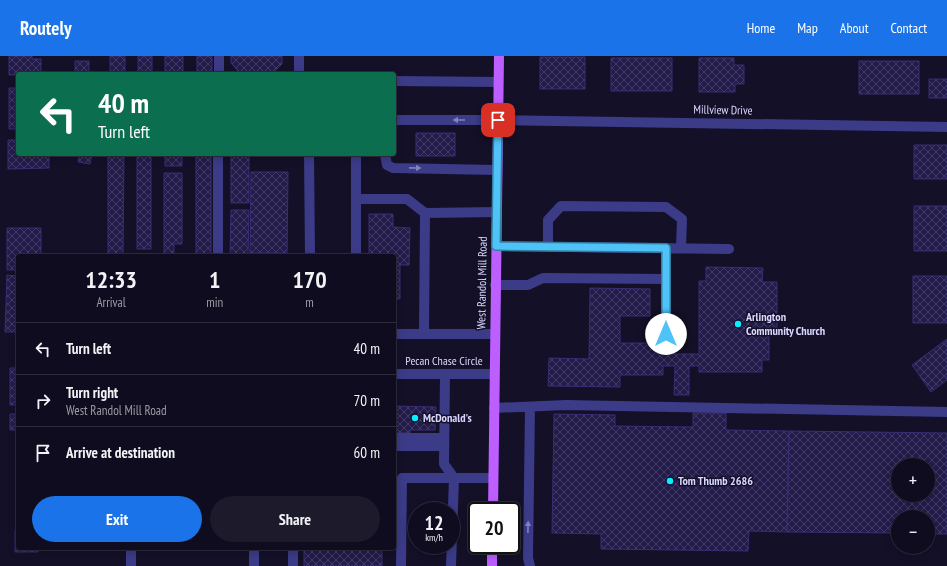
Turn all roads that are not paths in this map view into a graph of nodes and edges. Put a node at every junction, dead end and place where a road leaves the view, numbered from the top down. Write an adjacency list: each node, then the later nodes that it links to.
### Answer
1 (219, 56): 4 (street)
2 (299, 56): 5 (street)
3 (499, 56): 7 (main road, West Randol Mill Road)
4 (219, 72)
5 (299, 72)
6 (396, 81): 7 (street)
7 (498, 82): 9 (main road, West Randol Mill Road)
8 (396, 120): 9 (street, Millview Drive, one-way to 8)
9 (498, 120): 10 (street, Millview Drive); 15 (main road, West Randol Mill Road)
10 (947, 126)
11 (218, 156): 24 (street)
12 (309, 156): 25 (street)
13 (356, 156): 16 (street)
14 (385, 156): 15 (street, one-way to 15)
15 (497, 170): 17 (main road, West Randol Mill Road)
16 (356, 199): 18 (street); 26 (street)
17 (497, 212): 18 (street); 19 (main road, West Randol Mill Road)
18 (425, 213): 30 (street)
19 (496, 246): 20 (street); 28 (main road, West Randol Mill Road)
20 (548, 247): 21 (street); 22 (street)
21 (666, 248): 22 (street); 27 (street)
22 (681, 248): 23 (street)
23 (729, 249)
24 (218, 254)
25 (310, 254)
26 (356, 254)
27 (666, 279): 28 (street); 32 (street)
28 (495, 285): 31 (main road, West Randol Mill Road)
29 (396, 334): 30 (street)
30 (424, 334): 31 (street)
31 (495, 334): 35 (main road, West Randol Mill Road)
32 (666, 334)
33 (396, 374): 34 (street, Pecan Chase Circle)
34 (445, 374): 35 (street, Pecan Chase Circle); 40 (street)
35 (494, 374): 37 (main road, West Randol Mill Road)
36 (530, 406): 37 (street); 38 (street); 55 (street, one-way to 36)
37 (494, 408): 43 (main road, West Randol Mill Road)
38 (947, 412)
39 (396, 438): 40 (street)
40 (444, 442): 41 (street); 42 (street)
41 (399, 446)
42 (454, 478): 43 (street); 52 (street); 53 (street)
43 (493, 478): 44 (main road, West Randol Mill Road)
44 (493, 502)
45 (131, 550): 49 (street)
46 (254, 550): 50 (street)
47 (293, 550): 51 (street)
48 (492, 554): 54 (main road)
49 (131, 566)
50 (254, 566)
51 (293, 566)
52 (401, 566)
53 (452, 566)
54 (492, 566)
55 (530, 566)

